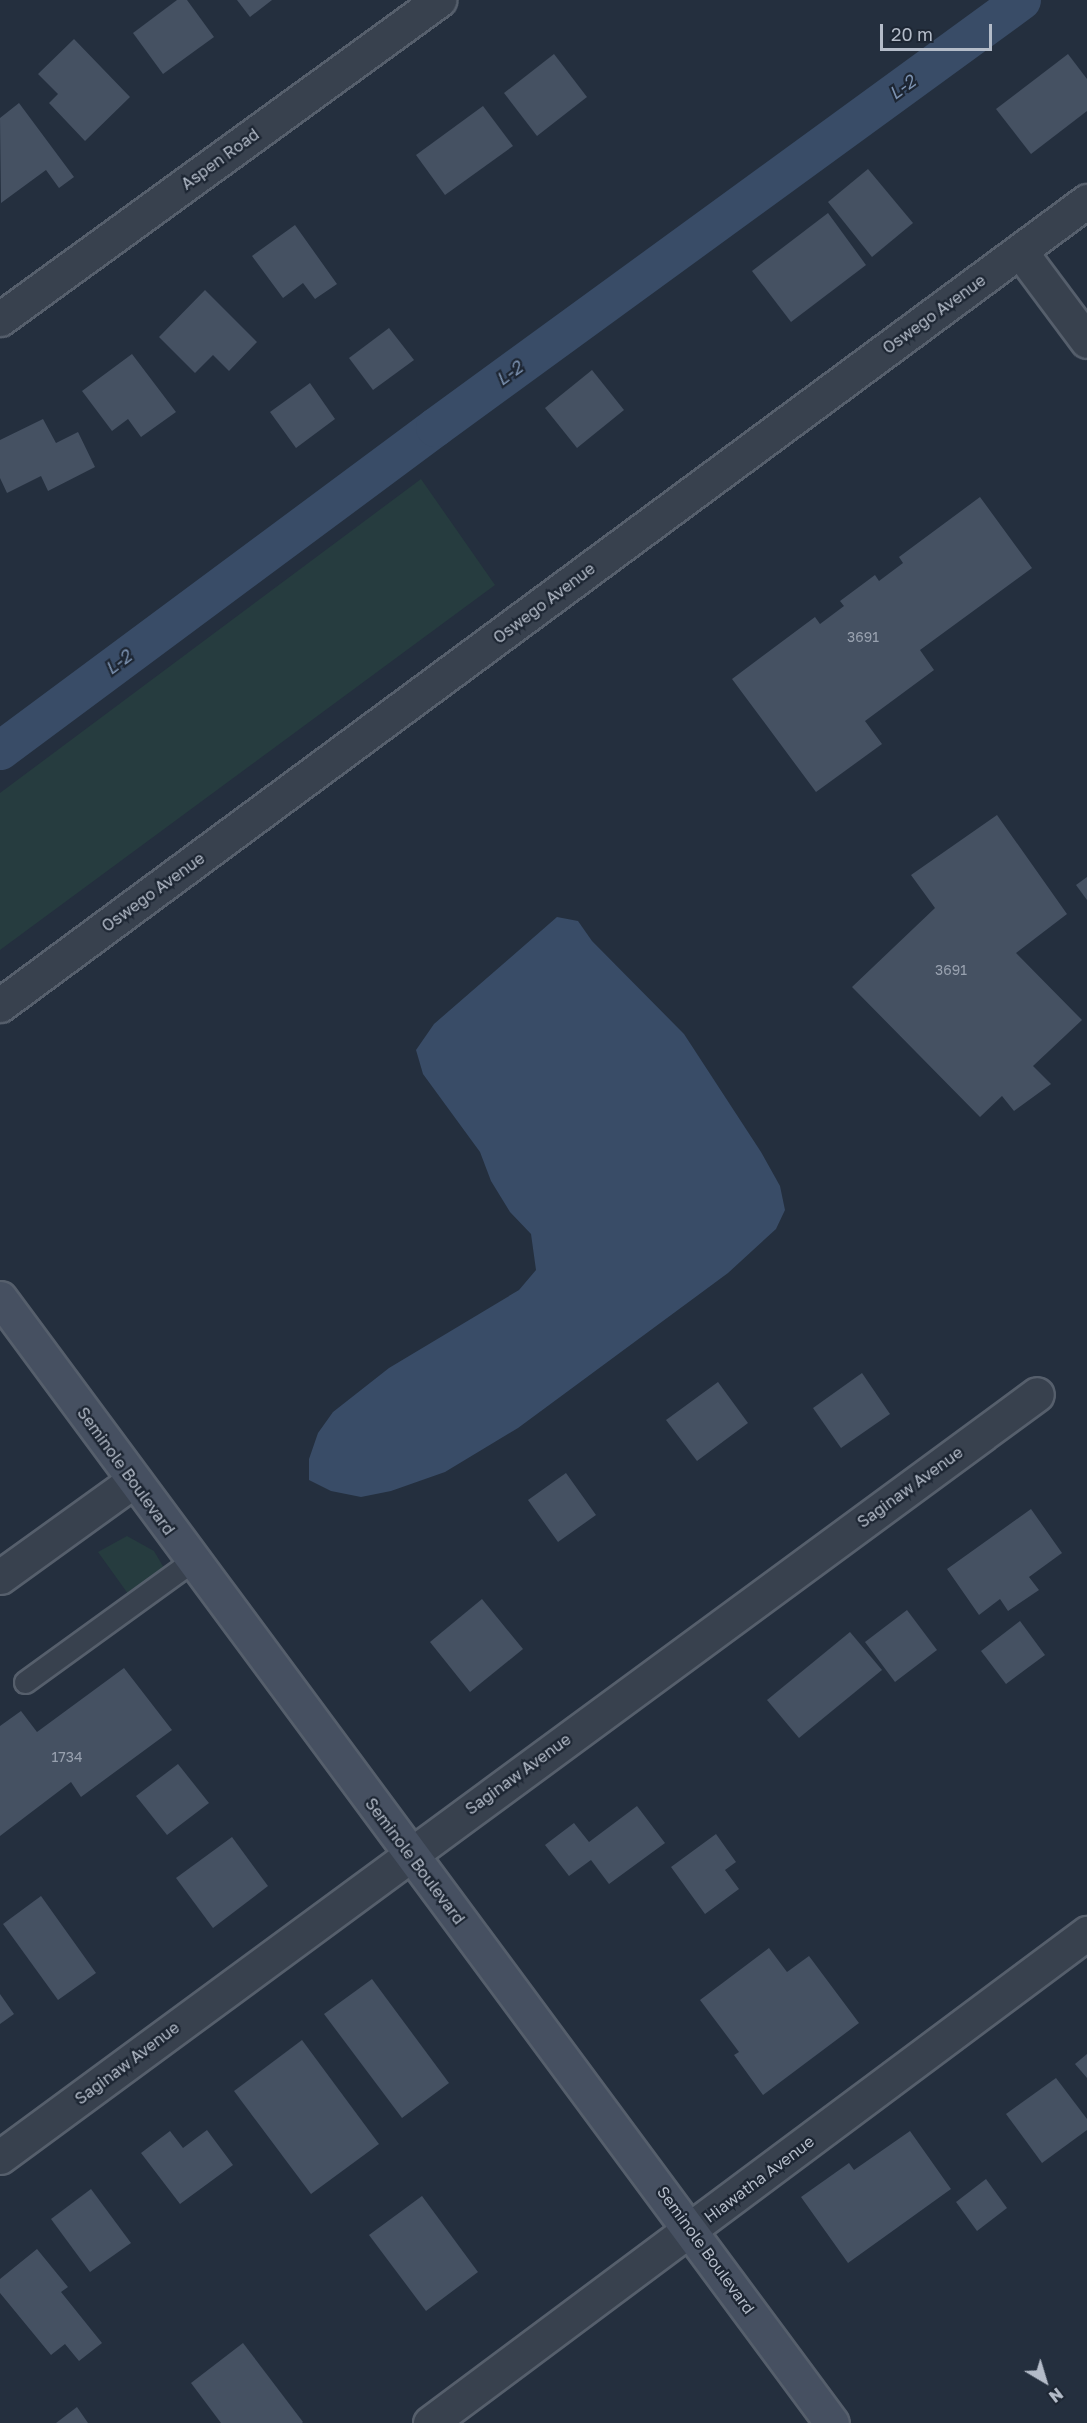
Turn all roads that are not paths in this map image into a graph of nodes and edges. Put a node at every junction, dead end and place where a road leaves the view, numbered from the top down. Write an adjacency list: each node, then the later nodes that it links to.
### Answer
1 (439, 0): 4 (street, Aspen Road)
2 (1087, 201): 3 (street, Oswego Avenue)
3 (1020, 251): 5 (street); 6 (street, Oswego Avenue)
4 (0, 319)
5 (1087, 341)
6 (0, 1005)
7 (0, 1298): 9 (street, Seminole Boulevard)
8 (1037, 1394): 13 (street, Saginaw Avenue)
9 (133, 1481): 10 (street, Seminole Boulevard); 11 (street)
10 (192, 1561): 12 (lane); 13 (street, Seminole Boulevard)
11 (0, 1577)
12 (25, 1682)
13 (409, 1853): 15 (street, Saginaw Avenue); 16 (street, Seminole Boulevard)
14 (1087, 1934): 16 (street, Hiawatha Avenue)
15 (0, 2157)
16 (692, 2230): 17 (street, Hiawatha Avenue); 18 (street, Seminole Boulevard)
17 (430, 2423)
18 (832, 2423)

